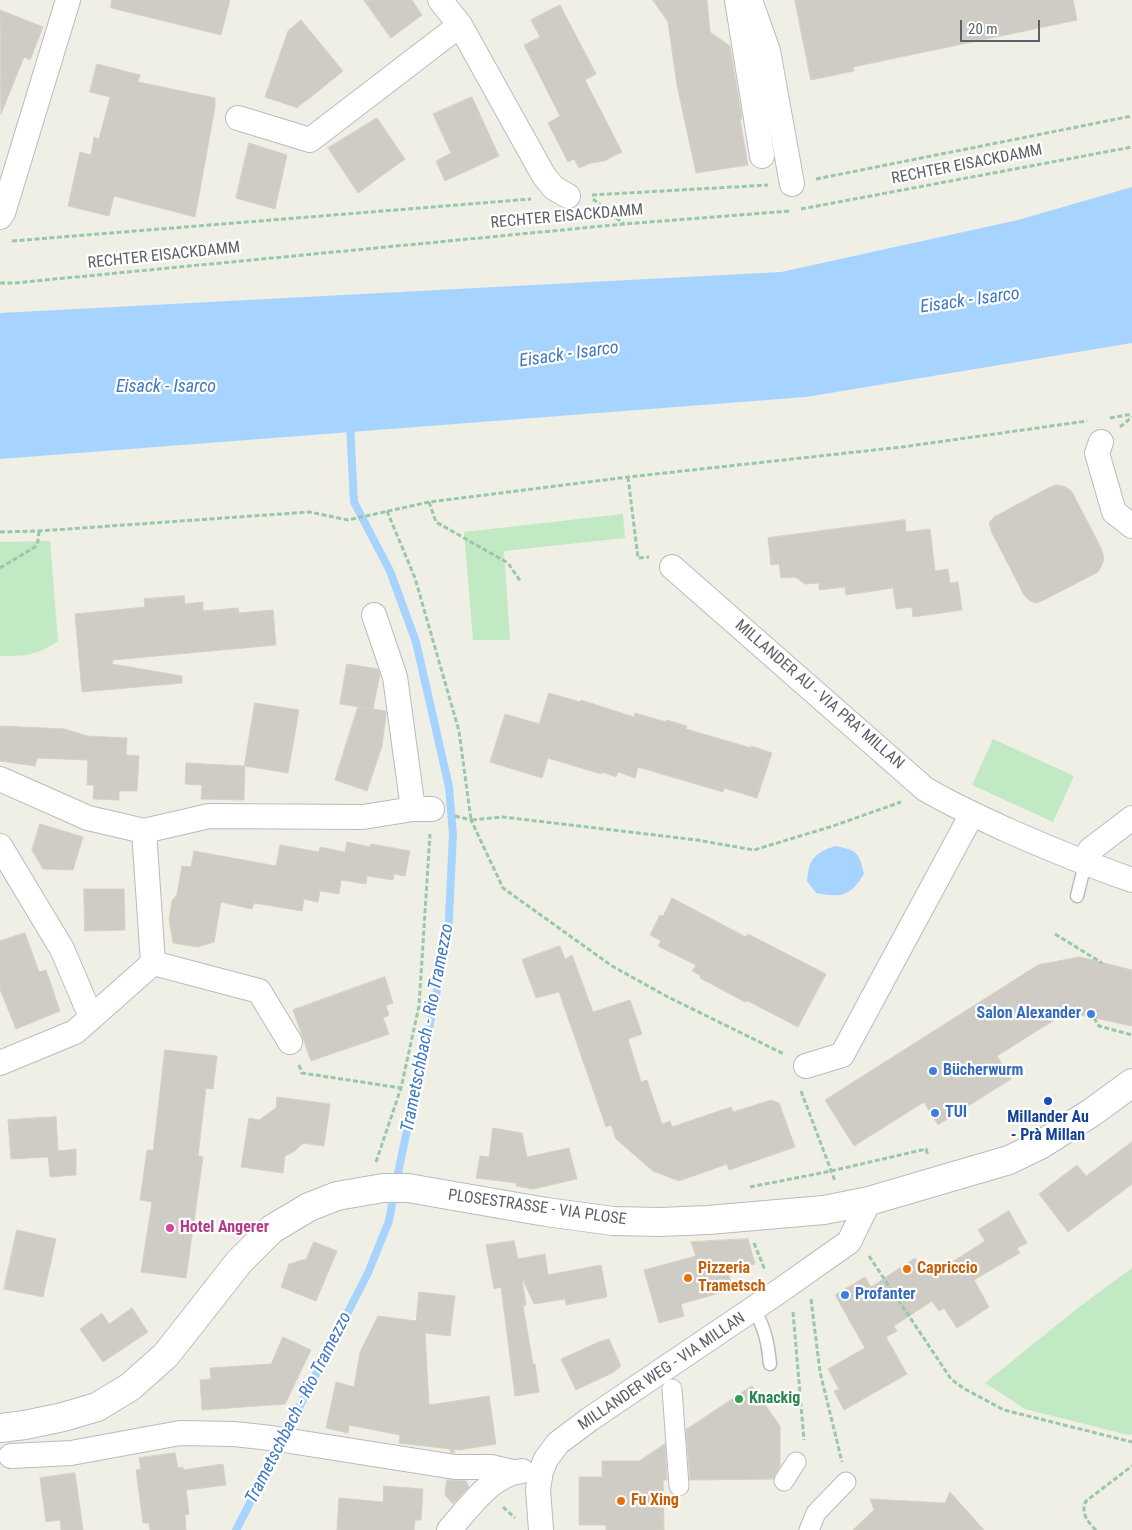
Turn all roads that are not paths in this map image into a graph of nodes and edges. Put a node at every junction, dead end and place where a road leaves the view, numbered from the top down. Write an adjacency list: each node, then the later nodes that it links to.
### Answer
1 (68, 0): 10 (street)
2 (440, 0): 5 (street)
3 (737, 0): 7 (street)
4 (750, 0): 8 (street)
5 (460, 25): 6 (street); 9 (street)
6 (238, 118)
7 (762, 156)
8 (792, 184)
9 (578, 196)
10 (0, 217)
11 (1101, 442): 12 (street)
12 (1132, 526)
13 (672, 567): 16 (street, MILLANDER AU - VIA PRA' MILLAN)
14 (374, 615): 18 (street)
15 (0, 779): 18 (street)
16 (972, 814): 20 (street, MILLANDER AU - VIA PRA' MILLAN); 27 (street)
17 (1132, 818): 20 (street)
18 (144, 831): 23 (street)
19 (0, 846): 24 (street)
20 (1086, 864): 21 (street, MILLANDER AU - VIA PRA' MILLAN); 22 (lane)
21 (1132, 880)
22 (1076, 896)
23 (153, 963): 24 (street); 25 (street)
24 (92, 1017): 26 (street)
25 (290, 1042)
26 (0, 1063)
27 (806, 1066)
28 (1132, 1083): 29 (street, PLOSESTRASSE - VIA PLOSE)
29 (869, 1201): 30 (street, MILLANDER WEG - VIA MILLAN); 33 (street, PLOSESTRASSE - VIA PLOSE)
30 (753, 1309): 31 (lane); 36 (street, MILLANDER WEG - VIA MILLAN)
31 (770, 1364)
32 (672, 1389): 40 (street)
33 (0, 1428)
34 (11, 1456): 37 (street)
35 (796, 1462): 38 (street)
36 (541, 1471): 37 (street); 42 (street)
37 (512, 1472): 41 (street)
38 (784, 1481)
39 (846, 1482): 43 (street)
40 (679, 1486)
41 (449, 1530)
42 (541, 1530)
43 (810, 1530)

